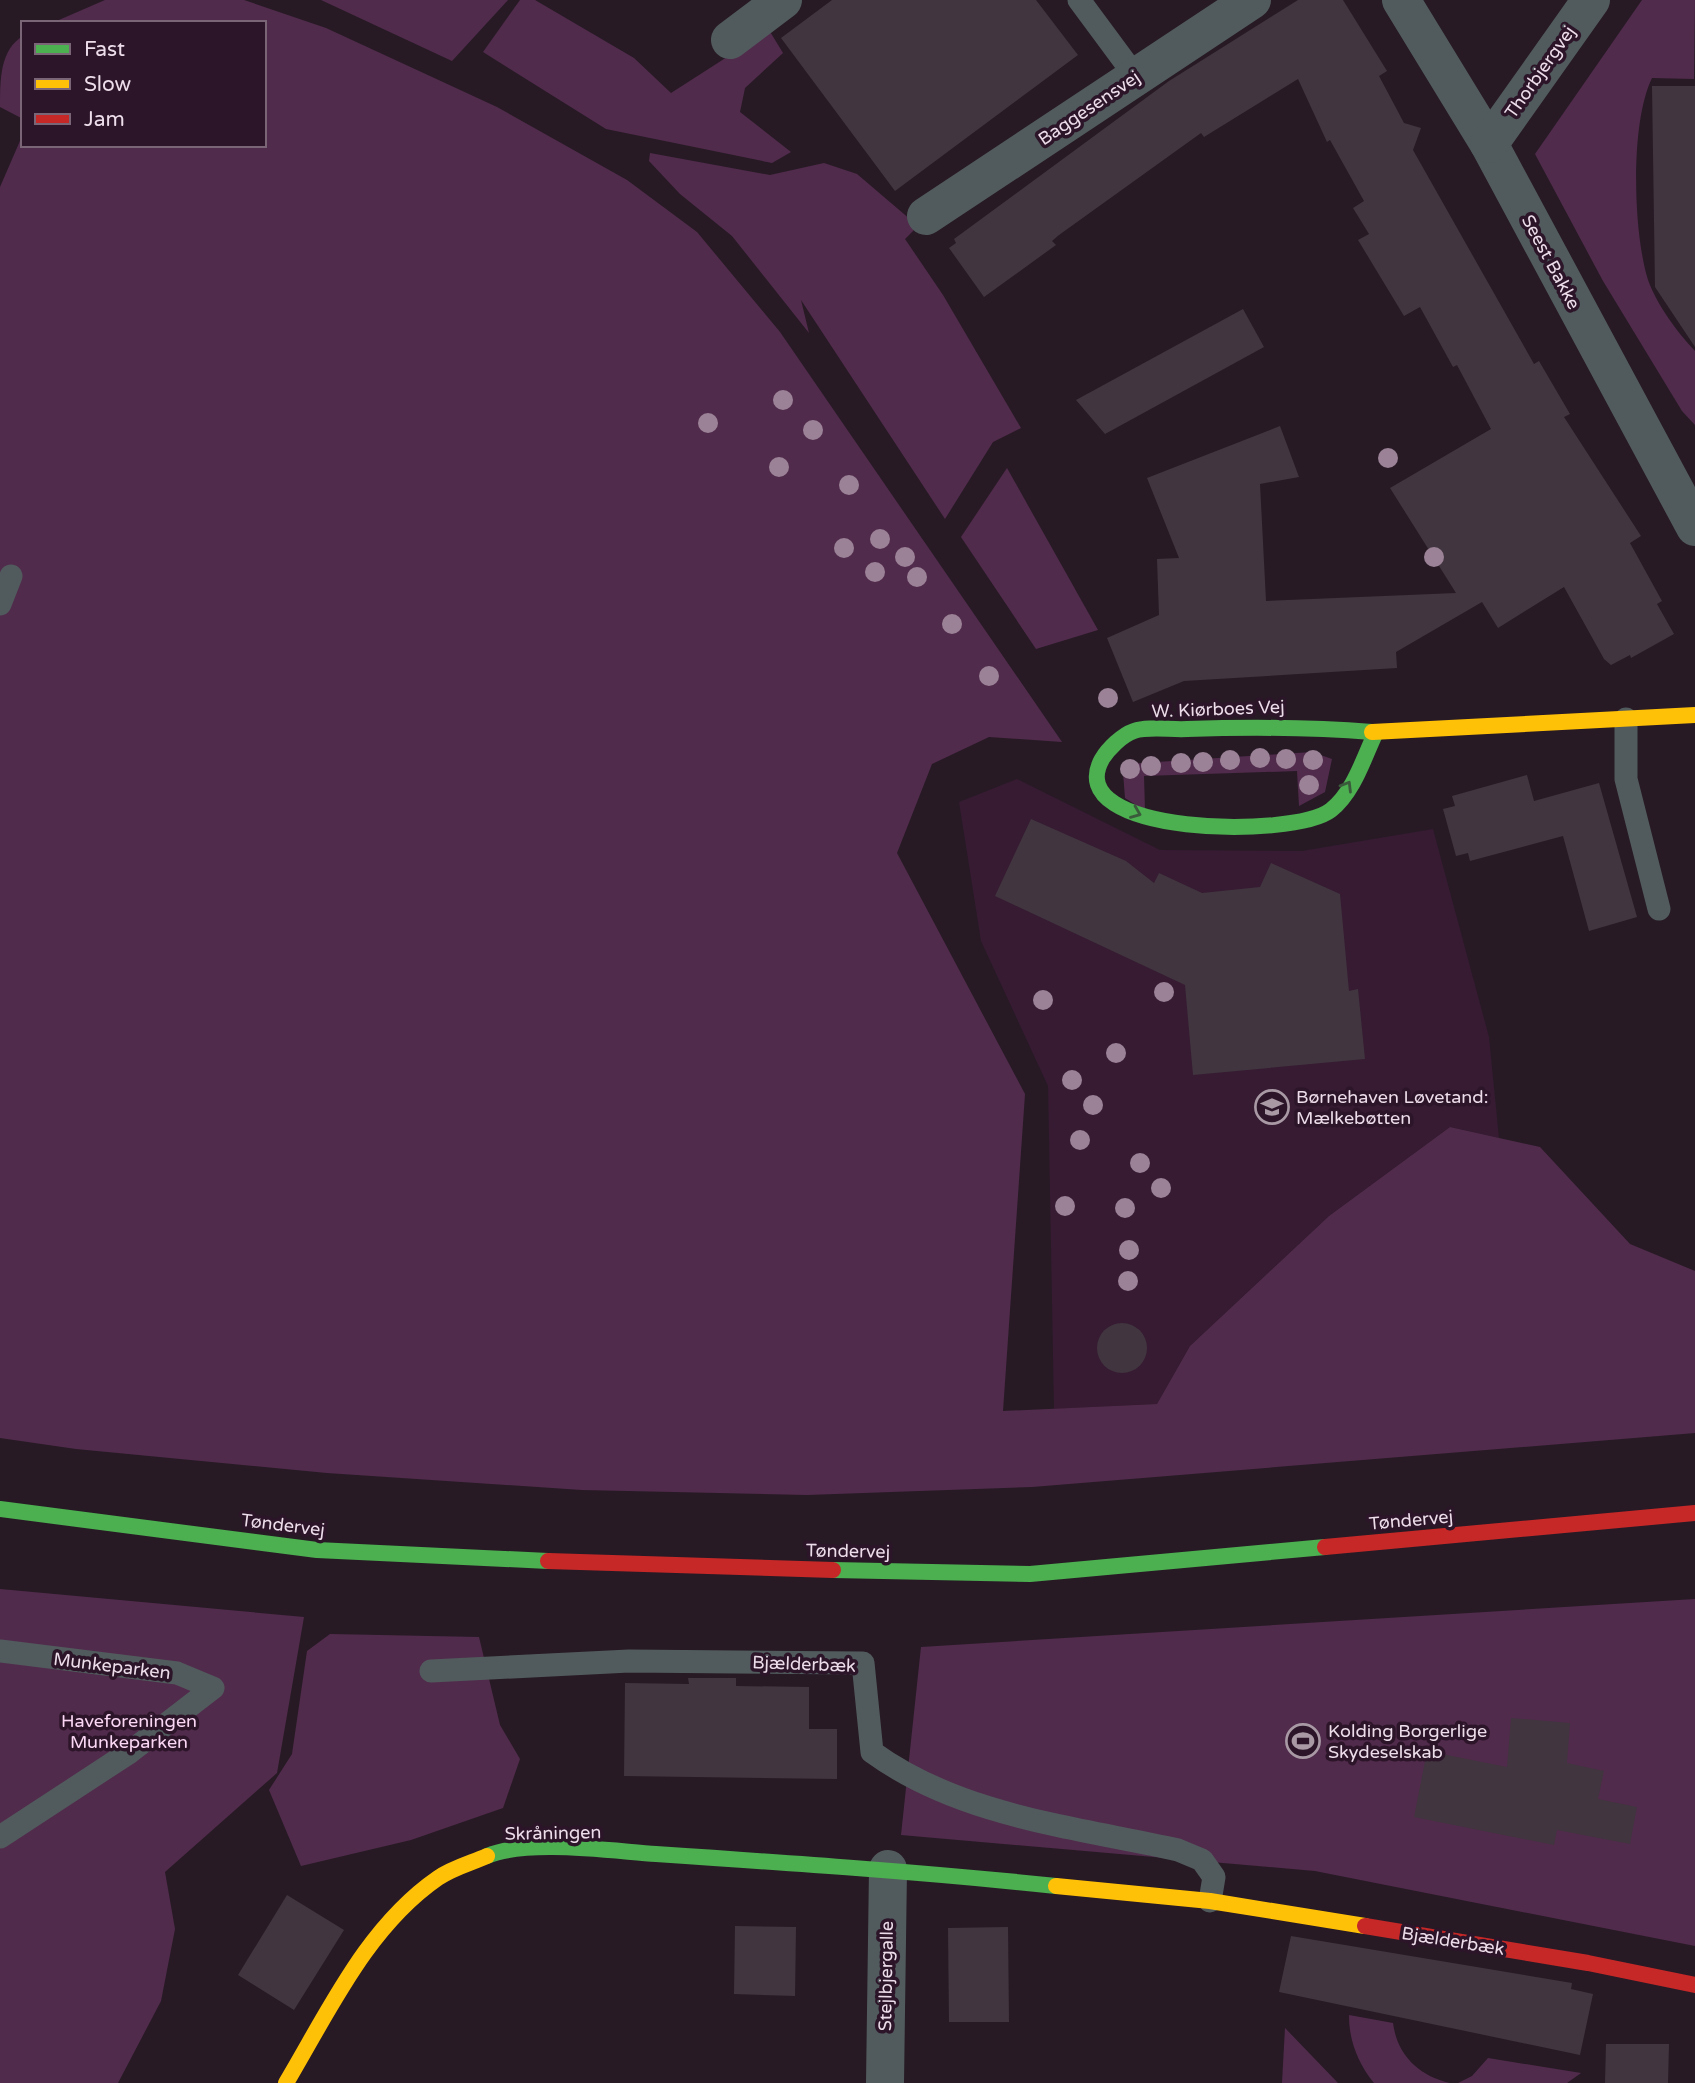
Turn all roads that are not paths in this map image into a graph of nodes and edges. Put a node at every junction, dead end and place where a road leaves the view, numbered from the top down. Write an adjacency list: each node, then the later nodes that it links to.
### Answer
1 (783, 0): 6 (street)
2 (1079, 0): 7 (lane)
3 (1252, 0): 7 (street, Baggesensvej)
4 (1401, 0): 8 (street, Seest Bakke)
5 (1591, 0): 8 (street, Thorbjergvej)
6 (730, 40)
7 (1136, 76): 9 (street, Baggesensvej)
8 (1489, 145): 10 (street, Seest Bakke)
9 (926, 216)
10 (1695, 527)
11 (11, 576): 12 (lane)
12 (0, 604)
13 (1695, 715): 14 (street, W. Kiørboes Vej)
14 (1626, 719): 15 (street, W. Kiørboes Vej); 16 (lane)
15 (1376, 732): 15 (street, W. Kiørboes Vej, one-way to 15)
16 (1659, 909)
17 (0, 1508): 18 (street, Tøndervej)
18 (1695, 1513)
19 (0, 1651): 21 (lane, Munkeparken)
20 (431, 1671): 23 (lane, Bjælderbæk)
21 (0, 1837)
22 (888, 1869): 23 (street, Bjælderbæk); 25 (street, Skråningen); 26 (street, Stejlbjergalle)
23 (1210, 1900): 24 (street, Bjælderbæk)
24 (1695, 1985)
25 (286, 2083)
26 (885, 2083)

